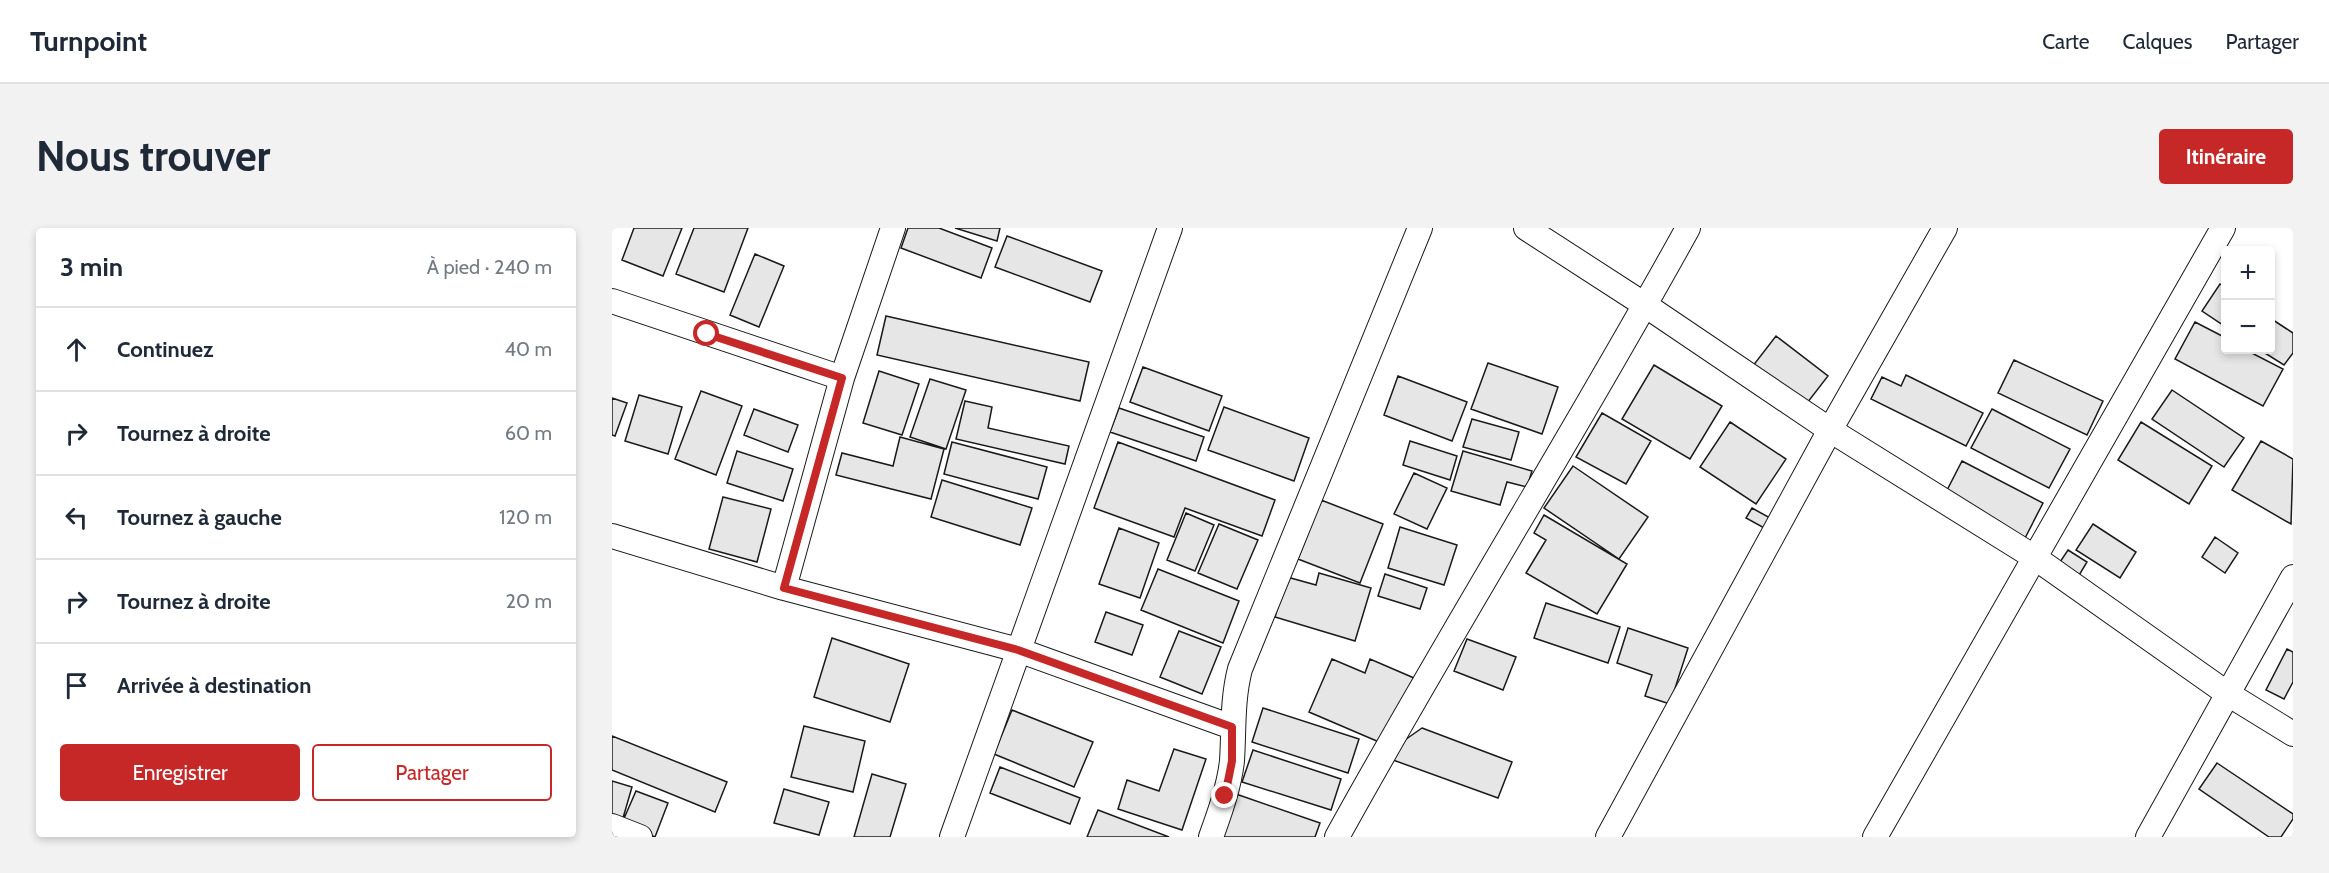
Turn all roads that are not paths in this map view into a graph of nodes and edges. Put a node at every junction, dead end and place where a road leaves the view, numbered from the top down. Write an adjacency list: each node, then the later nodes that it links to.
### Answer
1 (893, 228): 10 (street)
2 (1170, 228): 16 (street)
3 (1420, 228): 18 (street)
4 (1526, 228): 9 (street)
5 (1688, 228): 9 (street)
6 (1945, 228): 11 (street)
7 (2223, 228): 13 (street)
8 (612, 301): 10 (street)
9 (1646, 305): 11 (street); 24 (street)
10 (842, 378): 15 (street)
11 (1830, 430): 13 (street); 25 (street)
12 (612, 536): 15 (street)
13 (2034, 557): 17 (street); 26 (street)
14 (2293, 577): 17 (street)
15 (784, 588): 16 (street)
16 (1018, 650): 18 (street); 22 (street)
17 (2228, 693): 19 (street); 27 (street)
18 (1232, 727): 23 (street)
19 (2293, 734)
20 (612, 826): 21 (street)
21 (640, 837)
22 (952, 837)
23 (1211, 837)
24 (1337, 837)
25 (1608, 837)
26 (1875, 837)
27 (2148, 837)

